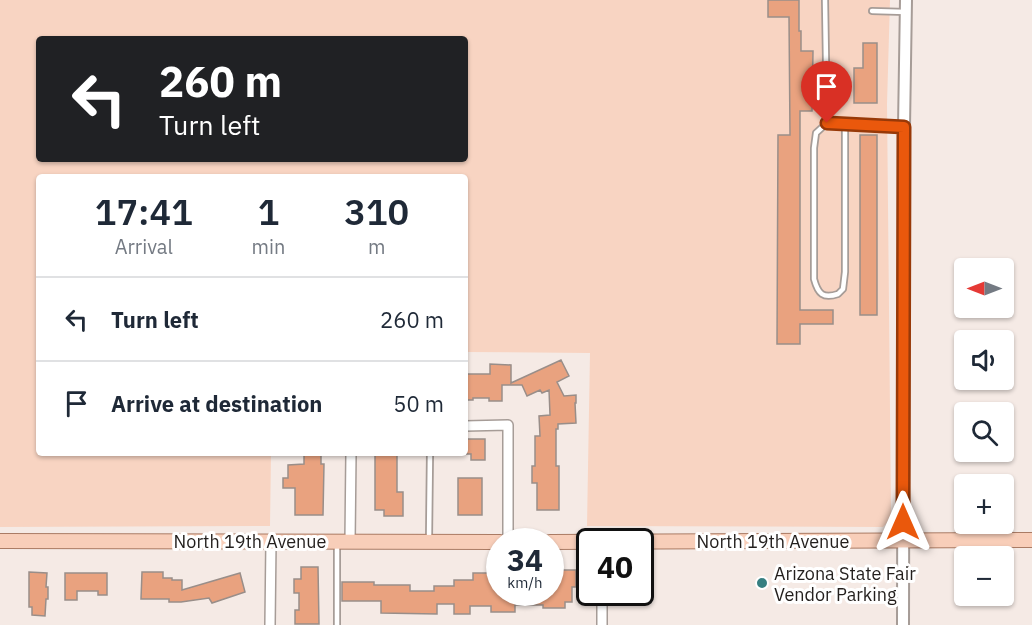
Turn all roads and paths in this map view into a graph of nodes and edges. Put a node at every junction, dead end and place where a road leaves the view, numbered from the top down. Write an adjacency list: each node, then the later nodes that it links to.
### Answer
1 (825, 0): 5 (lane)
2 (906, 0): 4 (street)
3 (872, 11): 4 (lane)
4 (906, 12): 7 (street)
5 (827, 123): 6 (lane); 6 (lane)
6 (845, 124): 7 (lane)
7 (904, 127): 17 (street)
8 (468, 426): 11 (street)
9 (351, 456): 18 (street)
10 (430, 456): 15 (lane)
11 (508, 528)
12 (1032, 540): 17 (main road, North 19th Avenue)
13 (0, 541): 14 (main road, North 19th Avenue)
14 (271, 541): 18 (main road, North 19th Avenue); 21 (street)
15 (429, 541): 18 (main road, North 19th Avenue); 19 (main road, North 19th Avenue)
16 (654, 541): 17 (main road, North 19th Avenue)
17 (903, 541): 24 (street)
18 (343, 542): 22 (lane)
19 (486, 542)
20 (602, 606): 23 (street)
21 (270, 625)
22 (337, 625)
23 (602, 625)
24 (903, 625)

